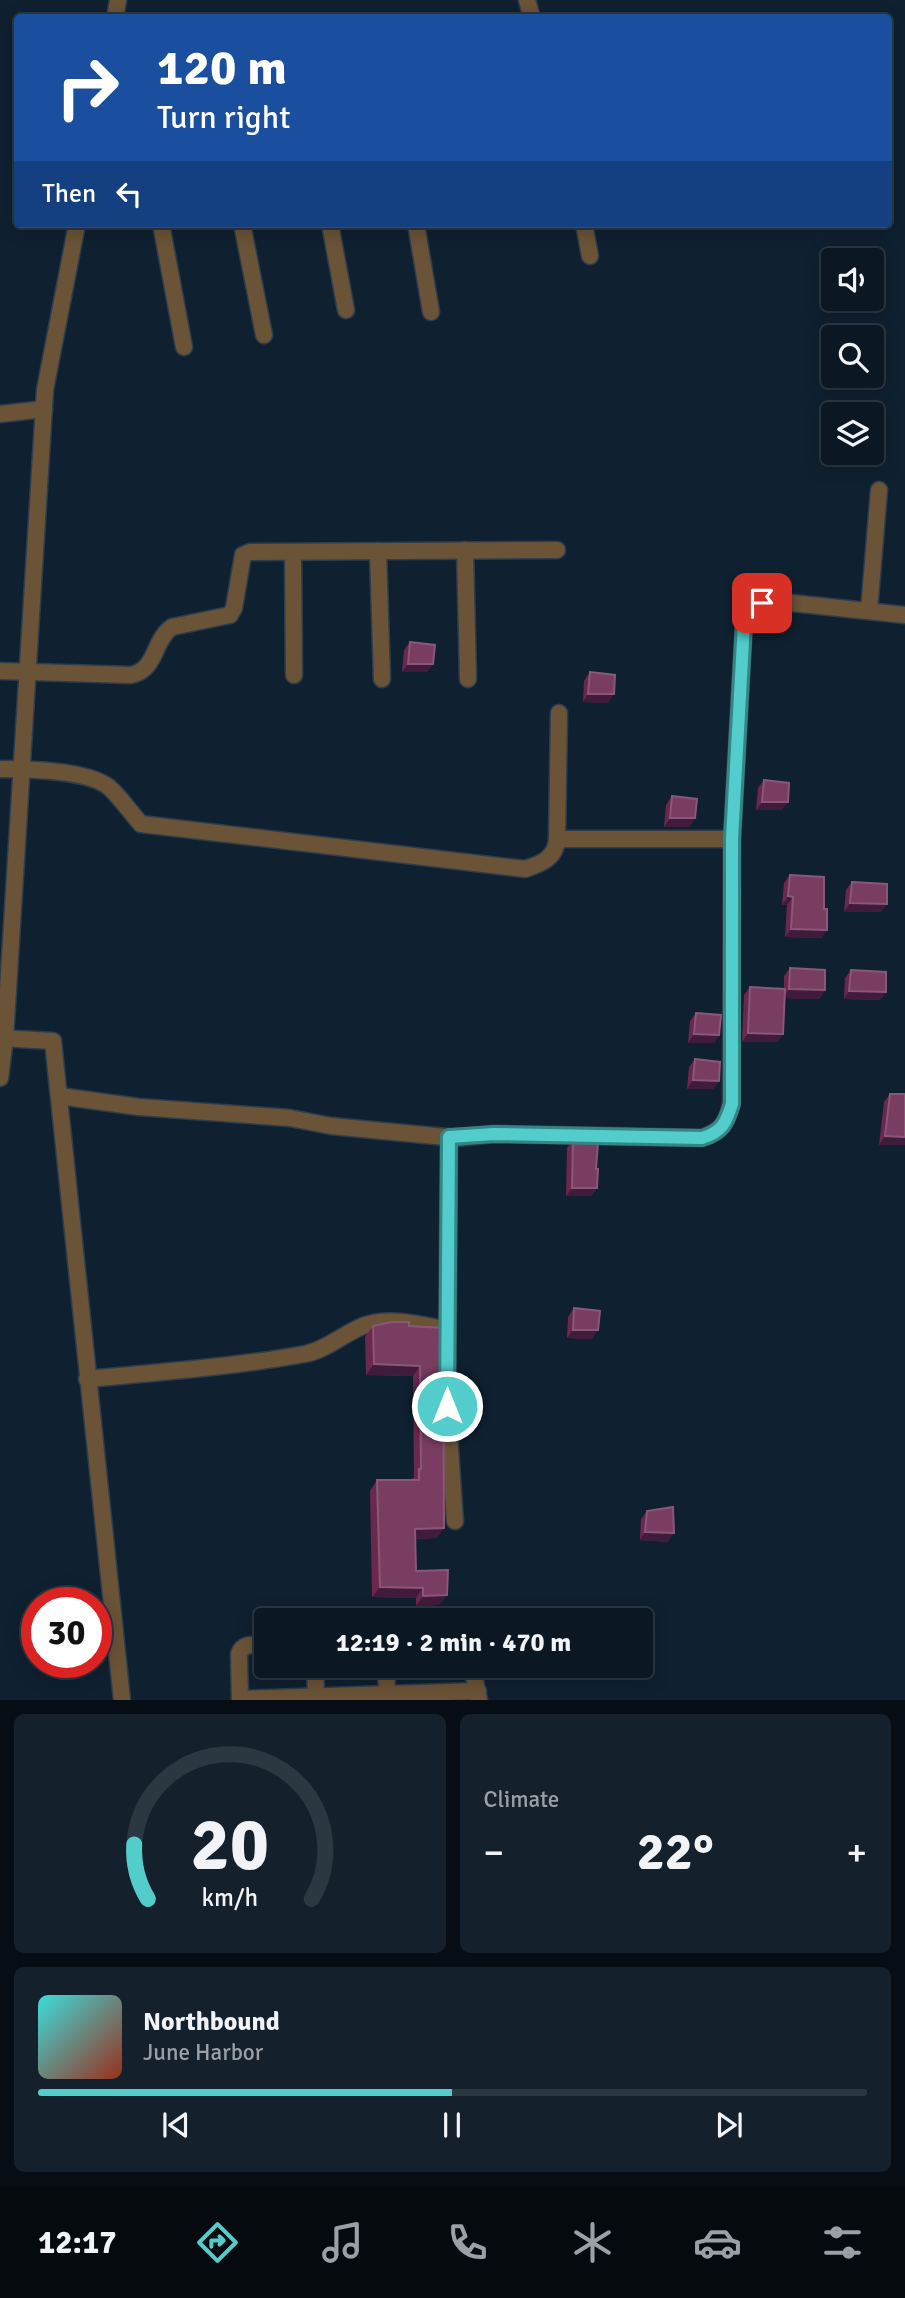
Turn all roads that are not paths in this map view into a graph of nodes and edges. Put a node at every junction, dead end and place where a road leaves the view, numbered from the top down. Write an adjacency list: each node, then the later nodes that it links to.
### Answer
1 (76, 228): 12 (street)
2 (162, 228): 11 (street)
3 (243, 228): 10 (street)
4 (331, 228): 8 (street)
5 (417, 228): 9 (street)
6 (585, 228): 7 (street)
7 (590, 256)
8 (346, 310)
9 (431, 312)
10 (264, 335)
11 (184, 347)
12 (44, 409): 13 (street); 22 (street)
13 (0, 414)
14 (879, 490): 19 (street)
15 (465, 550): 16 (street); 17 (street); 25 (street)
16 (557, 550)
17 (379, 551): 18 (street); 24 (street)
18 (293, 552): 22 (street); 23 (street)
19 (869, 611): 20 (street); 30 (street)
20 (905, 615)
21 (0, 671): 22 (street)
22 (27, 672): 28 (street)
23 (294, 675)
24 (382, 679)
25 (468, 679)
26 (559, 713): 29 (street)
27 (0, 769): 28 (street)
28 (22, 769): 29 (street); 31 (street)
29 (557, 839): 30 (street)
30 (732, 839): 35 (street)
31 (5, 950): 32 (street)
32 (3, 1038): 33 (street); 34 (street)
33 (0, 1078)
34 (59, 1096): 35 (street); 37 (street)
35 (449, 1137): 36 (street)
36 (447, 1330): 37 (street); 38 (street)
37 (87, 1379): 45 (street)
38 (454, 1521)
39 (254, 1645): 46 (street)
40 (315, 1678): 44 (street)
41 (386, 1678): 42 (street)
42 (387, 1694): 43 (street); 44 (street)
43 (479, 1695)
44 (316, 1696): 46 (street)
45 (122, 1699)
46 (240, 1699)

